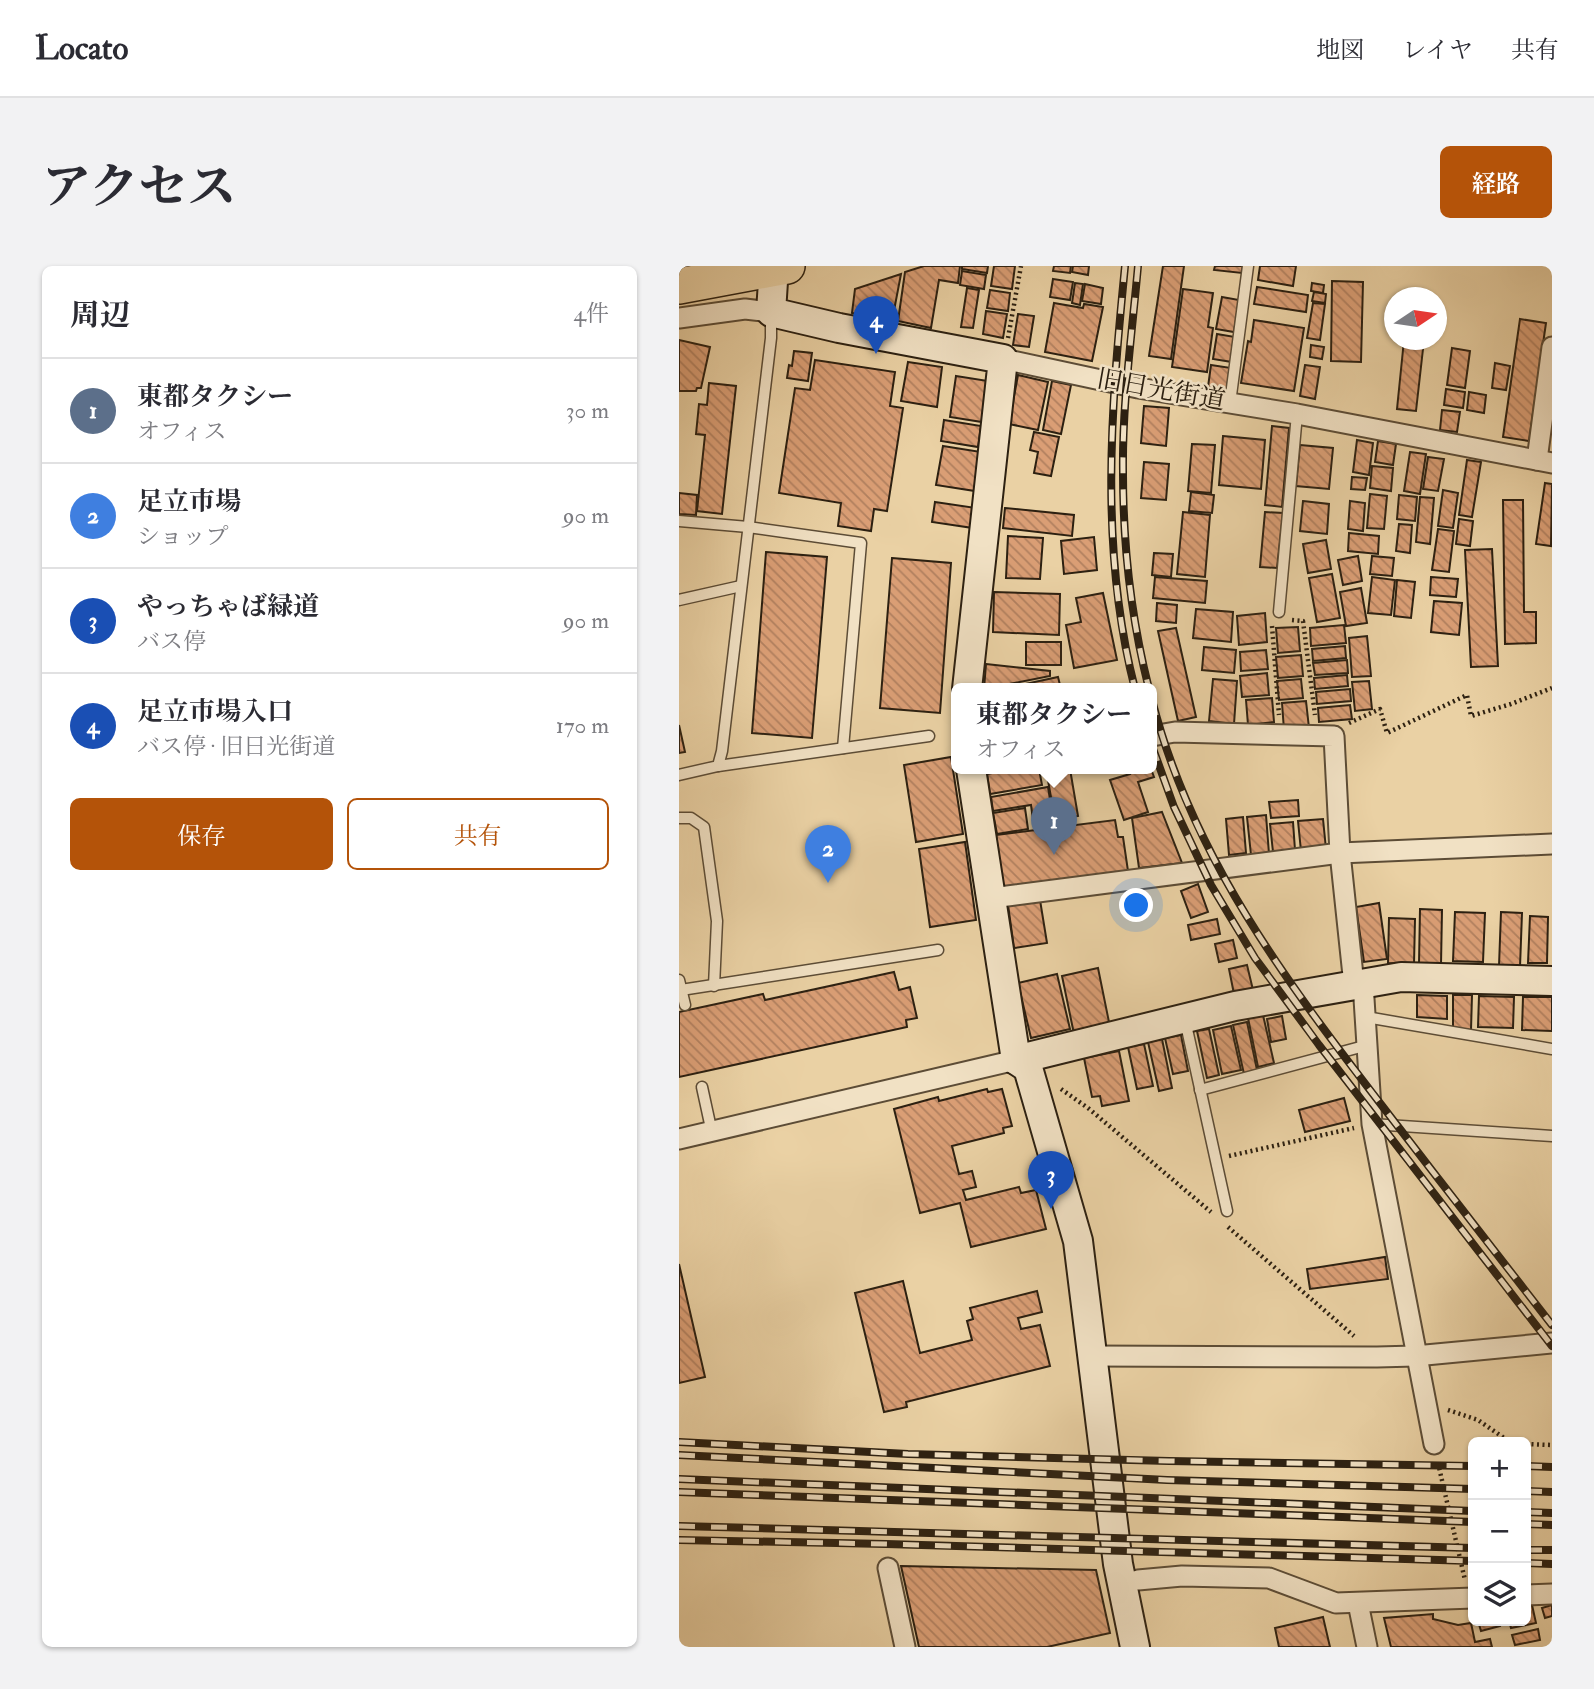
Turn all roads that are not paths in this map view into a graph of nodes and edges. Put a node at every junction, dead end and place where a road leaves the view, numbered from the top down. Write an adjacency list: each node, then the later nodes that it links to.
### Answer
1 (1248, 266): 8 (lane)
2 (778, 267): 3 (highway); 4 (street)
3 (679, 286)
4 (771, 312): 5 (street); 7 (street, 旧日光街道); 12 (lane)
5 (679, 318)
6 (1552, 346): 10 (street)
7 (1003, 359): 8 (street, 旧日光街道); 16 (street)
8 (1230, 402): 9 (street, 旧日光街道)
9 (1297, 414): 10 (street, 旧日光街道); 15 (lane)
10 (1545, 462)
11 (679, 521): 12 (lane)
12 (748, 527): 13 (lane); 19 (lane)
13 (741, 586): 14 (lane); 20 (lane)
14 (679, 600)
15 (1278, 616)
16 (968, 683)
17 (1157, 735): 25 (street)
18 (929, 736): 19 (lane)
19 (843, 748): 20 (lane)
20 (718, 766): 22 (lane)
21 (972, 774): 26 (street)
22 (679, 775)
23 (679, 818): 31 (lane)
24 (1552, 844): 25 (street)
25 (1340, 853): 26 (street); 29 (street)
26 (992, 898): 37 (street)
27 (938, 950): 31 (lane)
28 (1552, 981): 29 (street)
29 (1358, 984): 33 (street); 34 (street)
30 (680, 985): 31 (lane); 32 (lane)
31 (714, 985)
32 (685, 1005)
33 (1366, 1017): 35 (street); 36 (lane)
34 (1184, 1018): 37 (street); 39 (lane)
35 (1368, 1045): 39 (lane); 40 (street)
36 (1552, 1049)
37 (1022, 1064): 41 (street); 46 (street)
38 (702, 1087): 41 (lane)
39 (1200, 1090): 44 (lane)
40 (1372, 1124): 42 (lane); 47 (street)
41 (712, 1133): 43 (street)
42 (1552, 1136)
43 (679, 1139)
44 (1227, 1211)
45 (1552, 1343): 47 (street)
46 (1090, 1356): 47 (street); 56 (street)
47 (1415, 1356): 48 (street)
48 (1434, 1444)
49 (888, 1568): 55 (street)
50 (1138, 1580): 54 (street)
51 (1552, 1594): 52 (street)
52 (1531, 1595)
53 (1468, 1598): 54 (street)
54 (1358, 1603): 57 (street)
55 (905, 1647)
56 (1135, 1647)
57 (1367, 1647)

